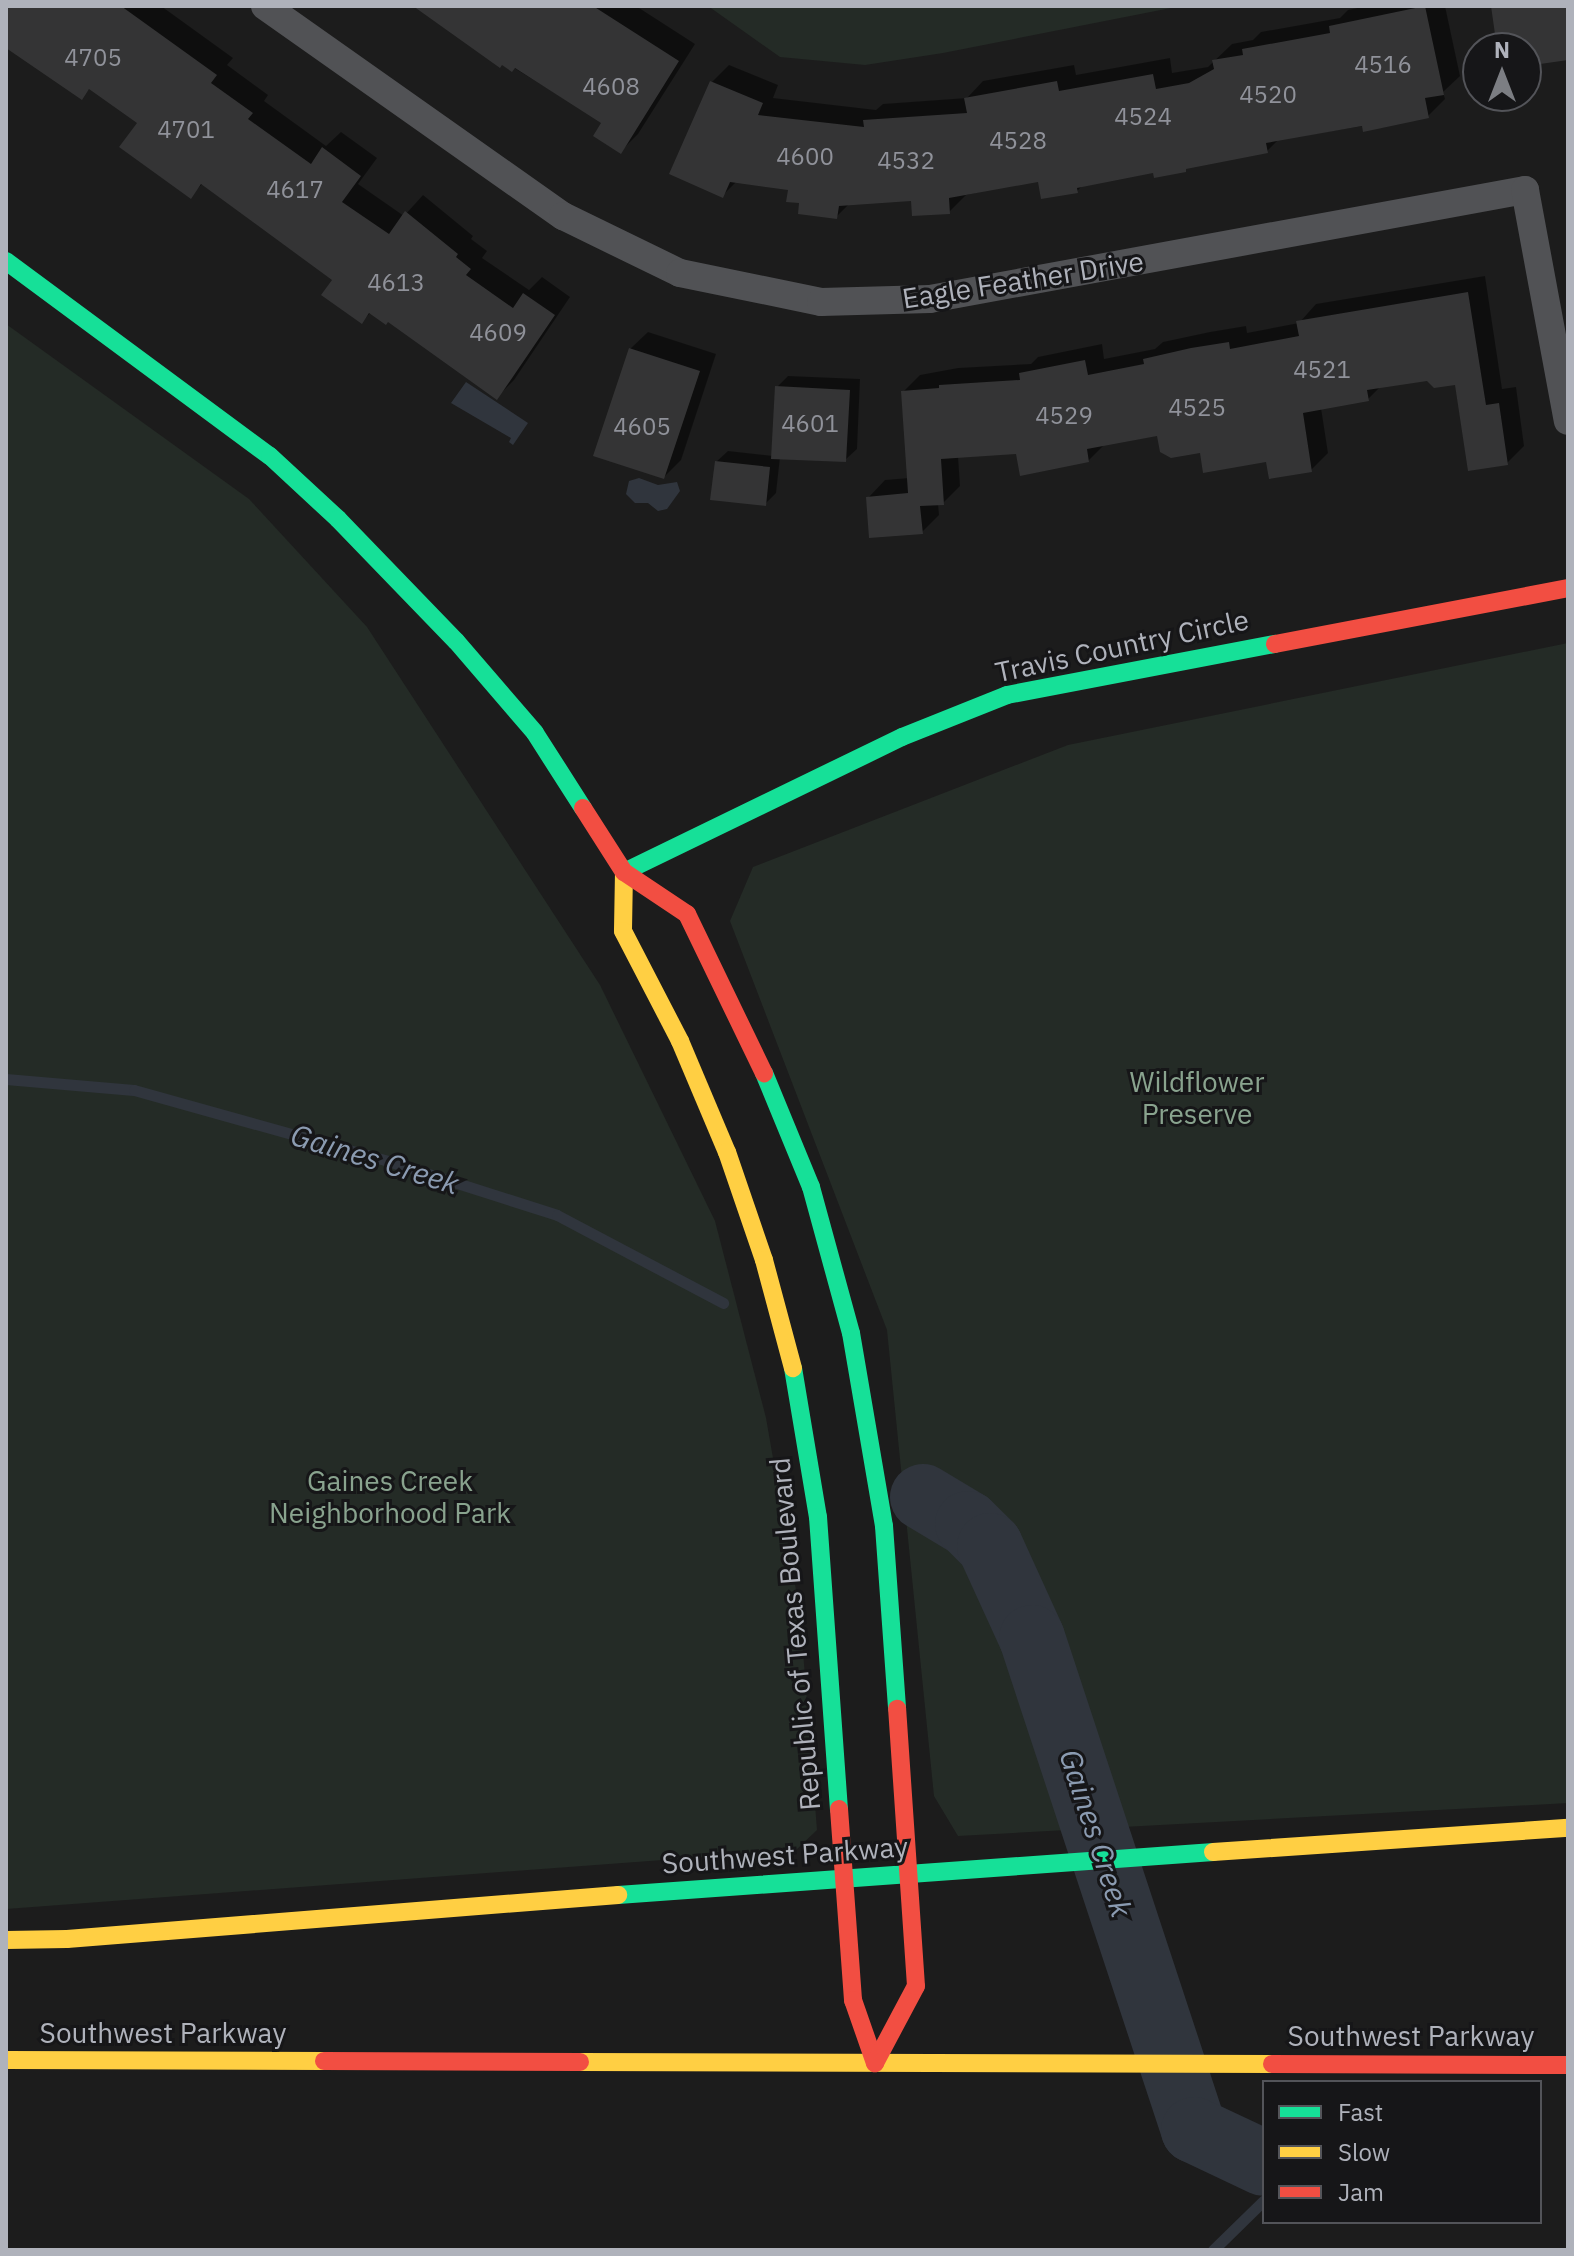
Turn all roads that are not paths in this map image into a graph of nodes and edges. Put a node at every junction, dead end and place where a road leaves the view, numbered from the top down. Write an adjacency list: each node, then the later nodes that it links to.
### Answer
1 (265, 6): 3 (street, Eagle Feather Drive)
2 (6, 261): 5 (street)
3 (1568, 421)
4 (1568, 588): 5 (street, Travis Country Circle)
5 (624, 872): 7 (street); 8 (street, Republic of Texas Boulevard)
6 (1568, 1828): 7 (street, Southwest Parkway)
7 (911, 1874): 8 (street, Southwest Parkway); 11 (street)
8 (844, 1877): 9 (street, Southwest Parkway); 11 (street, Republic of Texas Boulevard)
9 (6, 1940)
10 (6, 2060): 11 (street, Southwest Parkway)
11 (875, 2063): 12 (street, Southwest Parkway)
12 (1568, 2065)

